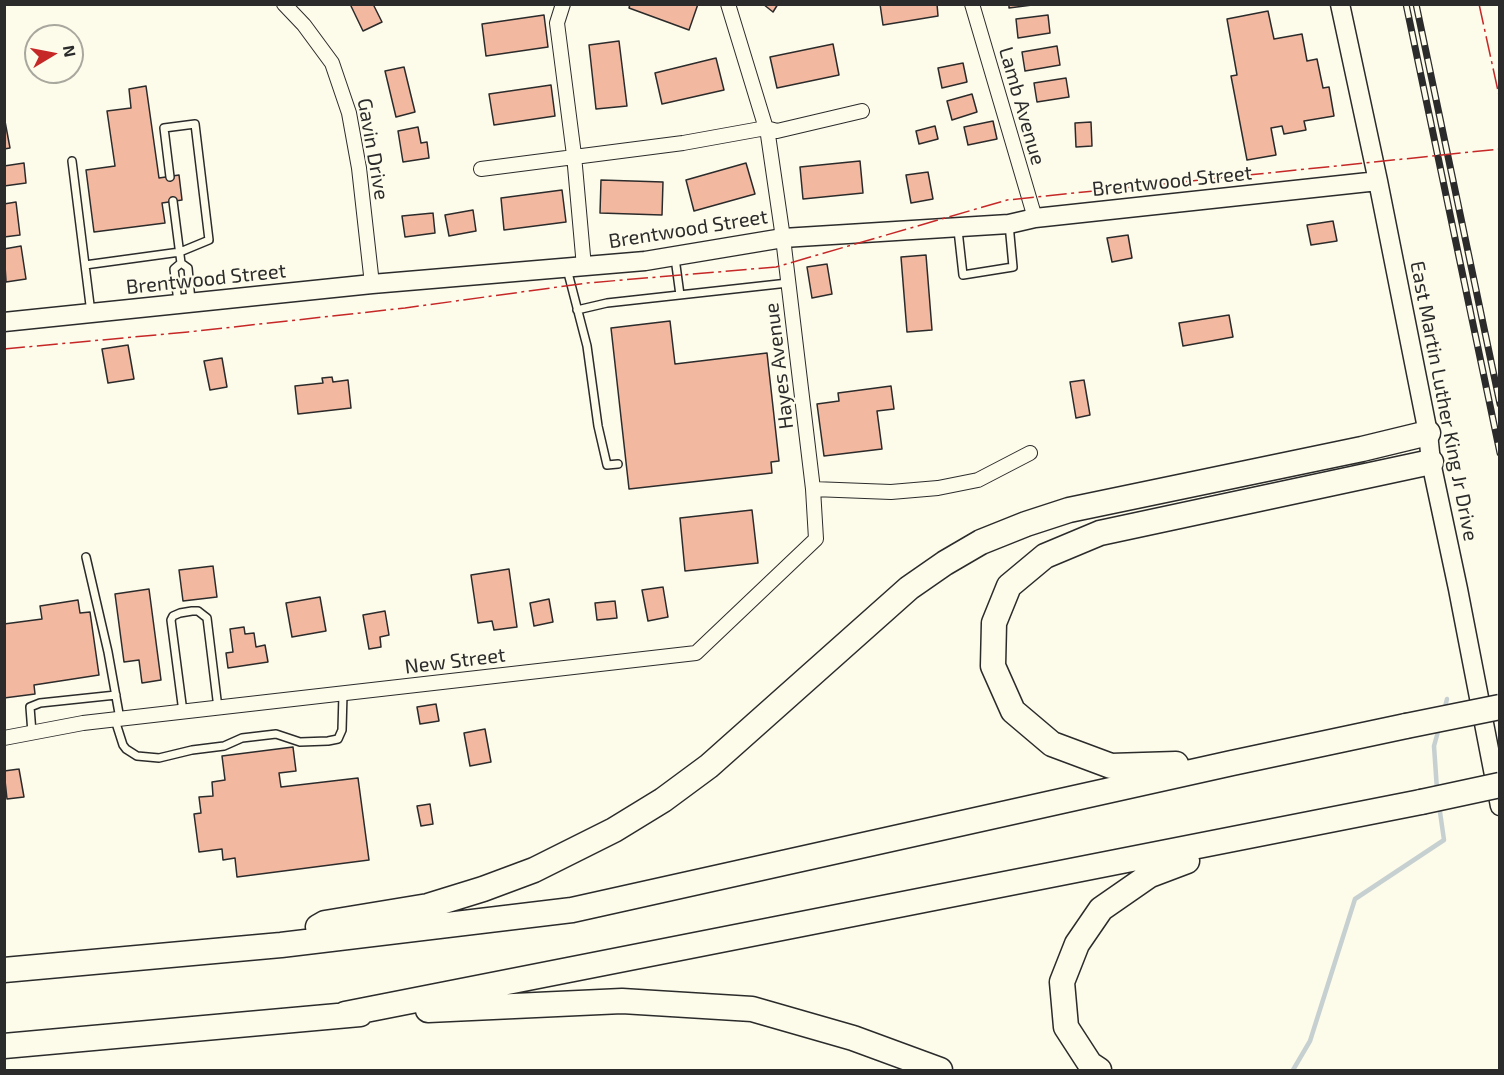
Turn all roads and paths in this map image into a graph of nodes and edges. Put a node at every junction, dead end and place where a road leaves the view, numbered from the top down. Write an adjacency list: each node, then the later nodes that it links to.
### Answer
1 (284, 4): 24 (street, Gavin Drive)
2 (563, 4): 8 (street)
3 (728, 4): 7 (street)
4 (972, 4): 14 (street, Lamb Avenue)
5 (1340, 4): 12 (main road, East Martin Luther King Jr Drive)
6 (862, 111): 7 (street)
7 (766, 128): 8 (street); 17 (street)
8 (574, 155): 10 (street); 22 (street)
9 (72, 161): 21 (lane)
10 (481, 169)
11 (170, 177): 18 (lane)
12 (1378, 181): 14 (main road, Brentwood Street); 30 (main road, East Martin Luther King Jr Drive)
13 (173, 201): 18 (lane)
14 (1035, 218): 15 (main road, Brentwood Street)
15 (1009, 224): 16 (main road, Brentwood Street); 16 (lane)
16 (958, 227): 17 (main road, Brentwood Street)
17 (783, 238): 19 (main road, Brentwood Street); 23 (street, Hayes Avenue)
18 (180, 252): 20 (lane); 21 (lane)
19 (675, 256): 22 (main road, Brentwood Street); 25 (lane)
20 (181, 263): 26 (lane); 26 (lane)
21 (85, 265): 28 (lane)
22 (576, 268): 24 (main road, Brentwood Street); 27 (lane)
23 (789, 283): 25 (lane); 34 (street, Hayes Avenue)
24 (372, 284): 26 (main road, Brentwood Street)
25 (680, 296): 27 (lane)
26 (184, 304): 28 (main road, Brentwood Street)
27 (577, 310): 33 (lane)
28 (91, 313): 29 (main road, Brentwood Street)
29 (4, 322)
30 (1428, 433): 32 (main road, East Martin Luther King Jr Drive); 48 (highway)
31 (1030, 453): 34 (street)
32 (1431, 462): 44 (highway); 46 (main road, East Martin Luther King Jr Drive)
33 (618, 464)
34 (813, 489): 36 (street, New Street)
35 (86, 557): 37 (lane)
36 (343, 694): 39 (street, New Street); 41 (lane)
37 (116, 695): 41 (lane); 42 (lane)
38 (1500, 706): 44 (highway, bridge)
39 (219, 708): 40 (street, New Street); 40 (lane)
40 (183, 712): 41 (street, New Street)
41 (118, 719): 42 (street, New Street)
42 (32, 733): 43 (street, New Street)
43 (4, 738)
44 (1232, 763): 48 (highway)
45 (1500, 785): 47 (highway, bridge)
46 (1500, 806)
47 (1250, 837): 50 (highway); 53 (highway)
48 (281, 945): 49 (highway)
49 (4, 970)
50 (345, 1014): 51 (highway); 52 (highway)
51 (4, 1046)
52 (940, 1071)
53 (1099, 1071)

